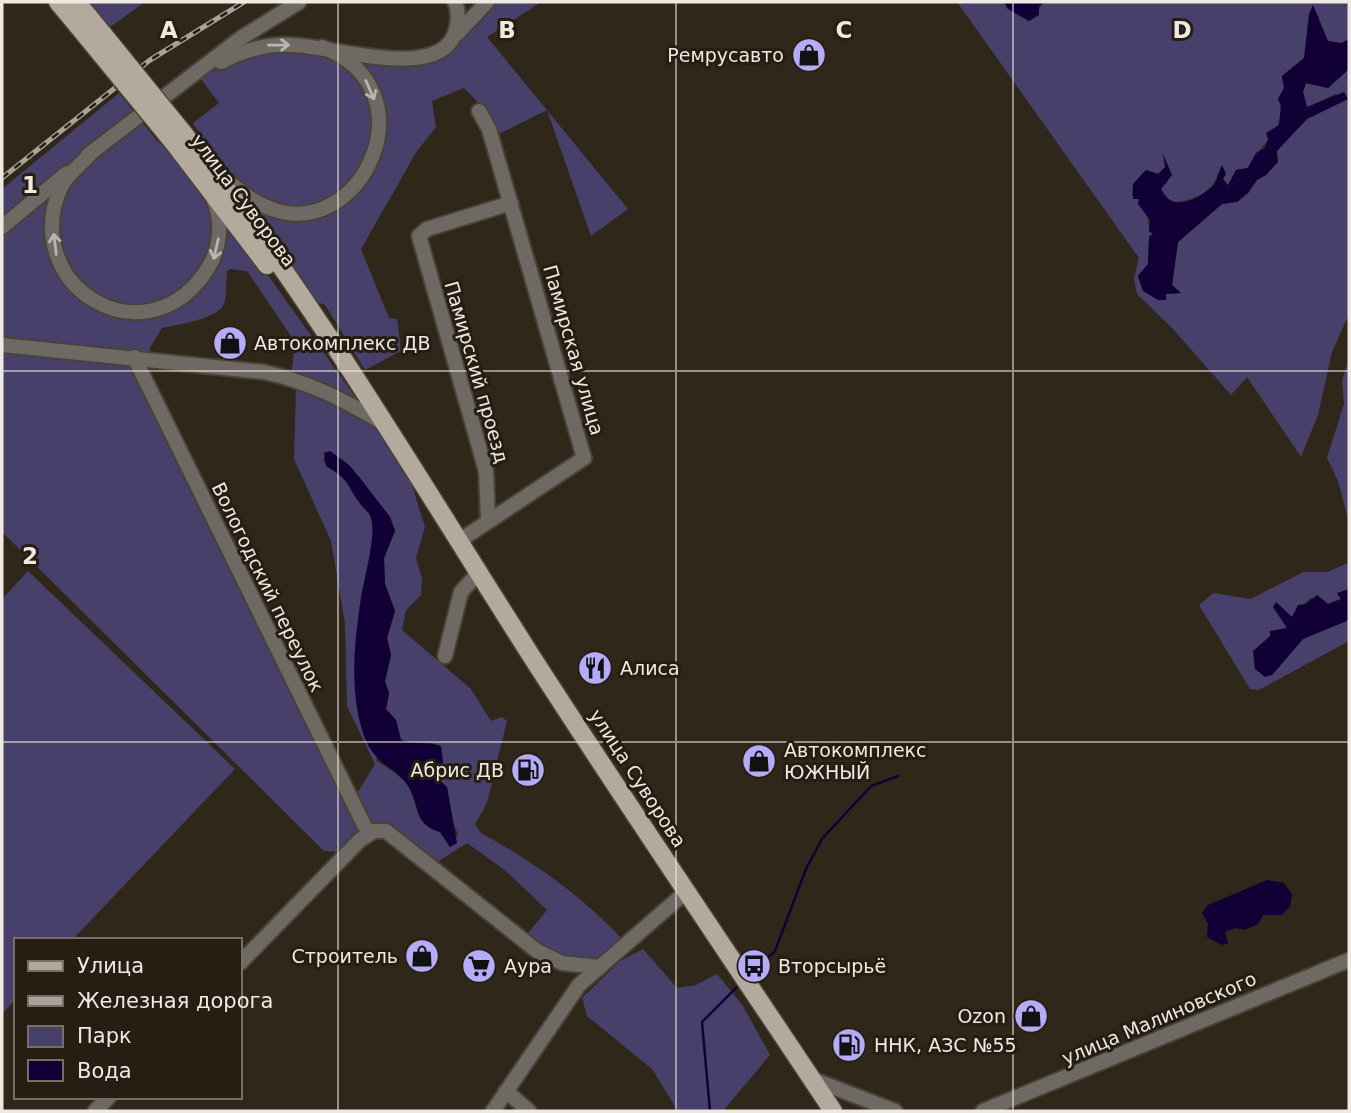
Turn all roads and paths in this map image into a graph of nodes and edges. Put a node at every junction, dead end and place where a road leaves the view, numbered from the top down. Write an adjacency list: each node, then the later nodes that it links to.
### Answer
1 (58, 2): 6 (main road, улица Суворова)
2 (76, 2): 6 (main road, улица Суворова)
3 (299, 2): 9 (street)
4 (455, 2): 7 (street)
5 (487, 2): 7 (street)
6 (83, 22): 11 (main road, улица Суворова, bridge)
7 (454, 37): 8 (street)
8 (322, 47): 9 (street, one-way to 8); 11 (street, one-way to 11)
9 (194, 76): 12 (street)
10 (479, 111): 15 (street, Памирская улица)
11 (179, 138): 13 (main road, улица Суворова); 20 (main road, улица Суворова)
12 (93, 151): 14 (street); 16 (street)
13 (206, 184): 16 (street, one-way to 16); 20 (main road, улица Суворова)
14 (31, 202): 16 (street); 17 (street)
15 (511, 203): 21 (street, Памирская улица); 21 (street, Памирский проезд)
16 (53, 219)
17 (2, 227)
18 (2, 345): 19 (street)
19 (134, 357): 20 (street); 25 (street, Вологодский переулок)
20 (390, 428): 22 (main road, улица Суворова)
21 (488, 520): 22 (street, Памирская улица)
22 (459, 541): 23 (main road, улица Суворова)
23 (479, 572): 24 (street); 26 (main road, улица Суворова)
24 (445, 656)
25 (368, 833): 28 (street); 29 (street)
26 (687, 891): 29 (street); 30 (main road, улица Суворова)
27 (1349, 960): 36 (street, улица Малиновского)
28 (242, 961)
29 (600, 967): 31 (street)
30 (812, 1079): 34 (main road, улица Суворова); 35 (street)
31 (506, 1091): 32 (street); 33 (street)
32 (493, 1111)
33 (529, 1111)
34 (833, 1111)
35 (895, 1111)
36 (984, 1111)

